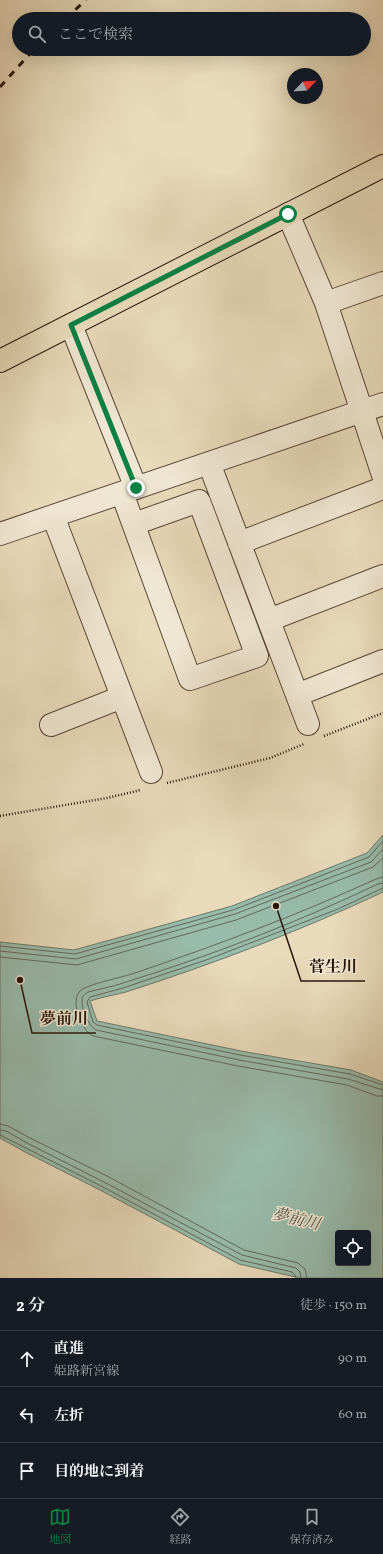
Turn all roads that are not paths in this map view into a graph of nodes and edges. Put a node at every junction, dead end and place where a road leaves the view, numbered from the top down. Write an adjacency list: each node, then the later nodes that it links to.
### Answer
1 (383, 166): 2 (main road)
2 (288, 214): 4 (street); 5 (main road)
3 (383, 283): 4 (street)
4 (326, 303): 8 (street)
5 (71, 325): 6 (main road); 12 (street)
6 (0, 361)
7 (383, 404): 8 (street)
8 (362, 411): 9 (street); 10 (street)
9 (209, 463): 12 (street); 16 (street)
10 (383, 475)
11 (383, 488): 16 (street)
12 (129, 490): 13 (street); 14 (street)
13 (53, 516): 15 (street); 21 (street)
14 (134, 524)
15 (0, 534)
16 (239, 543): 18 (street)
17 (383, 576): 18 (street)
18 (269, 620): 20 (street)
19 (383, 661): 20 (street)
20 (297, 695): 23 (street)
21 (122, 697): 22 (street); 24 (street)
22 (51, 725)
23 (311, 735)
24 (154, 781)

